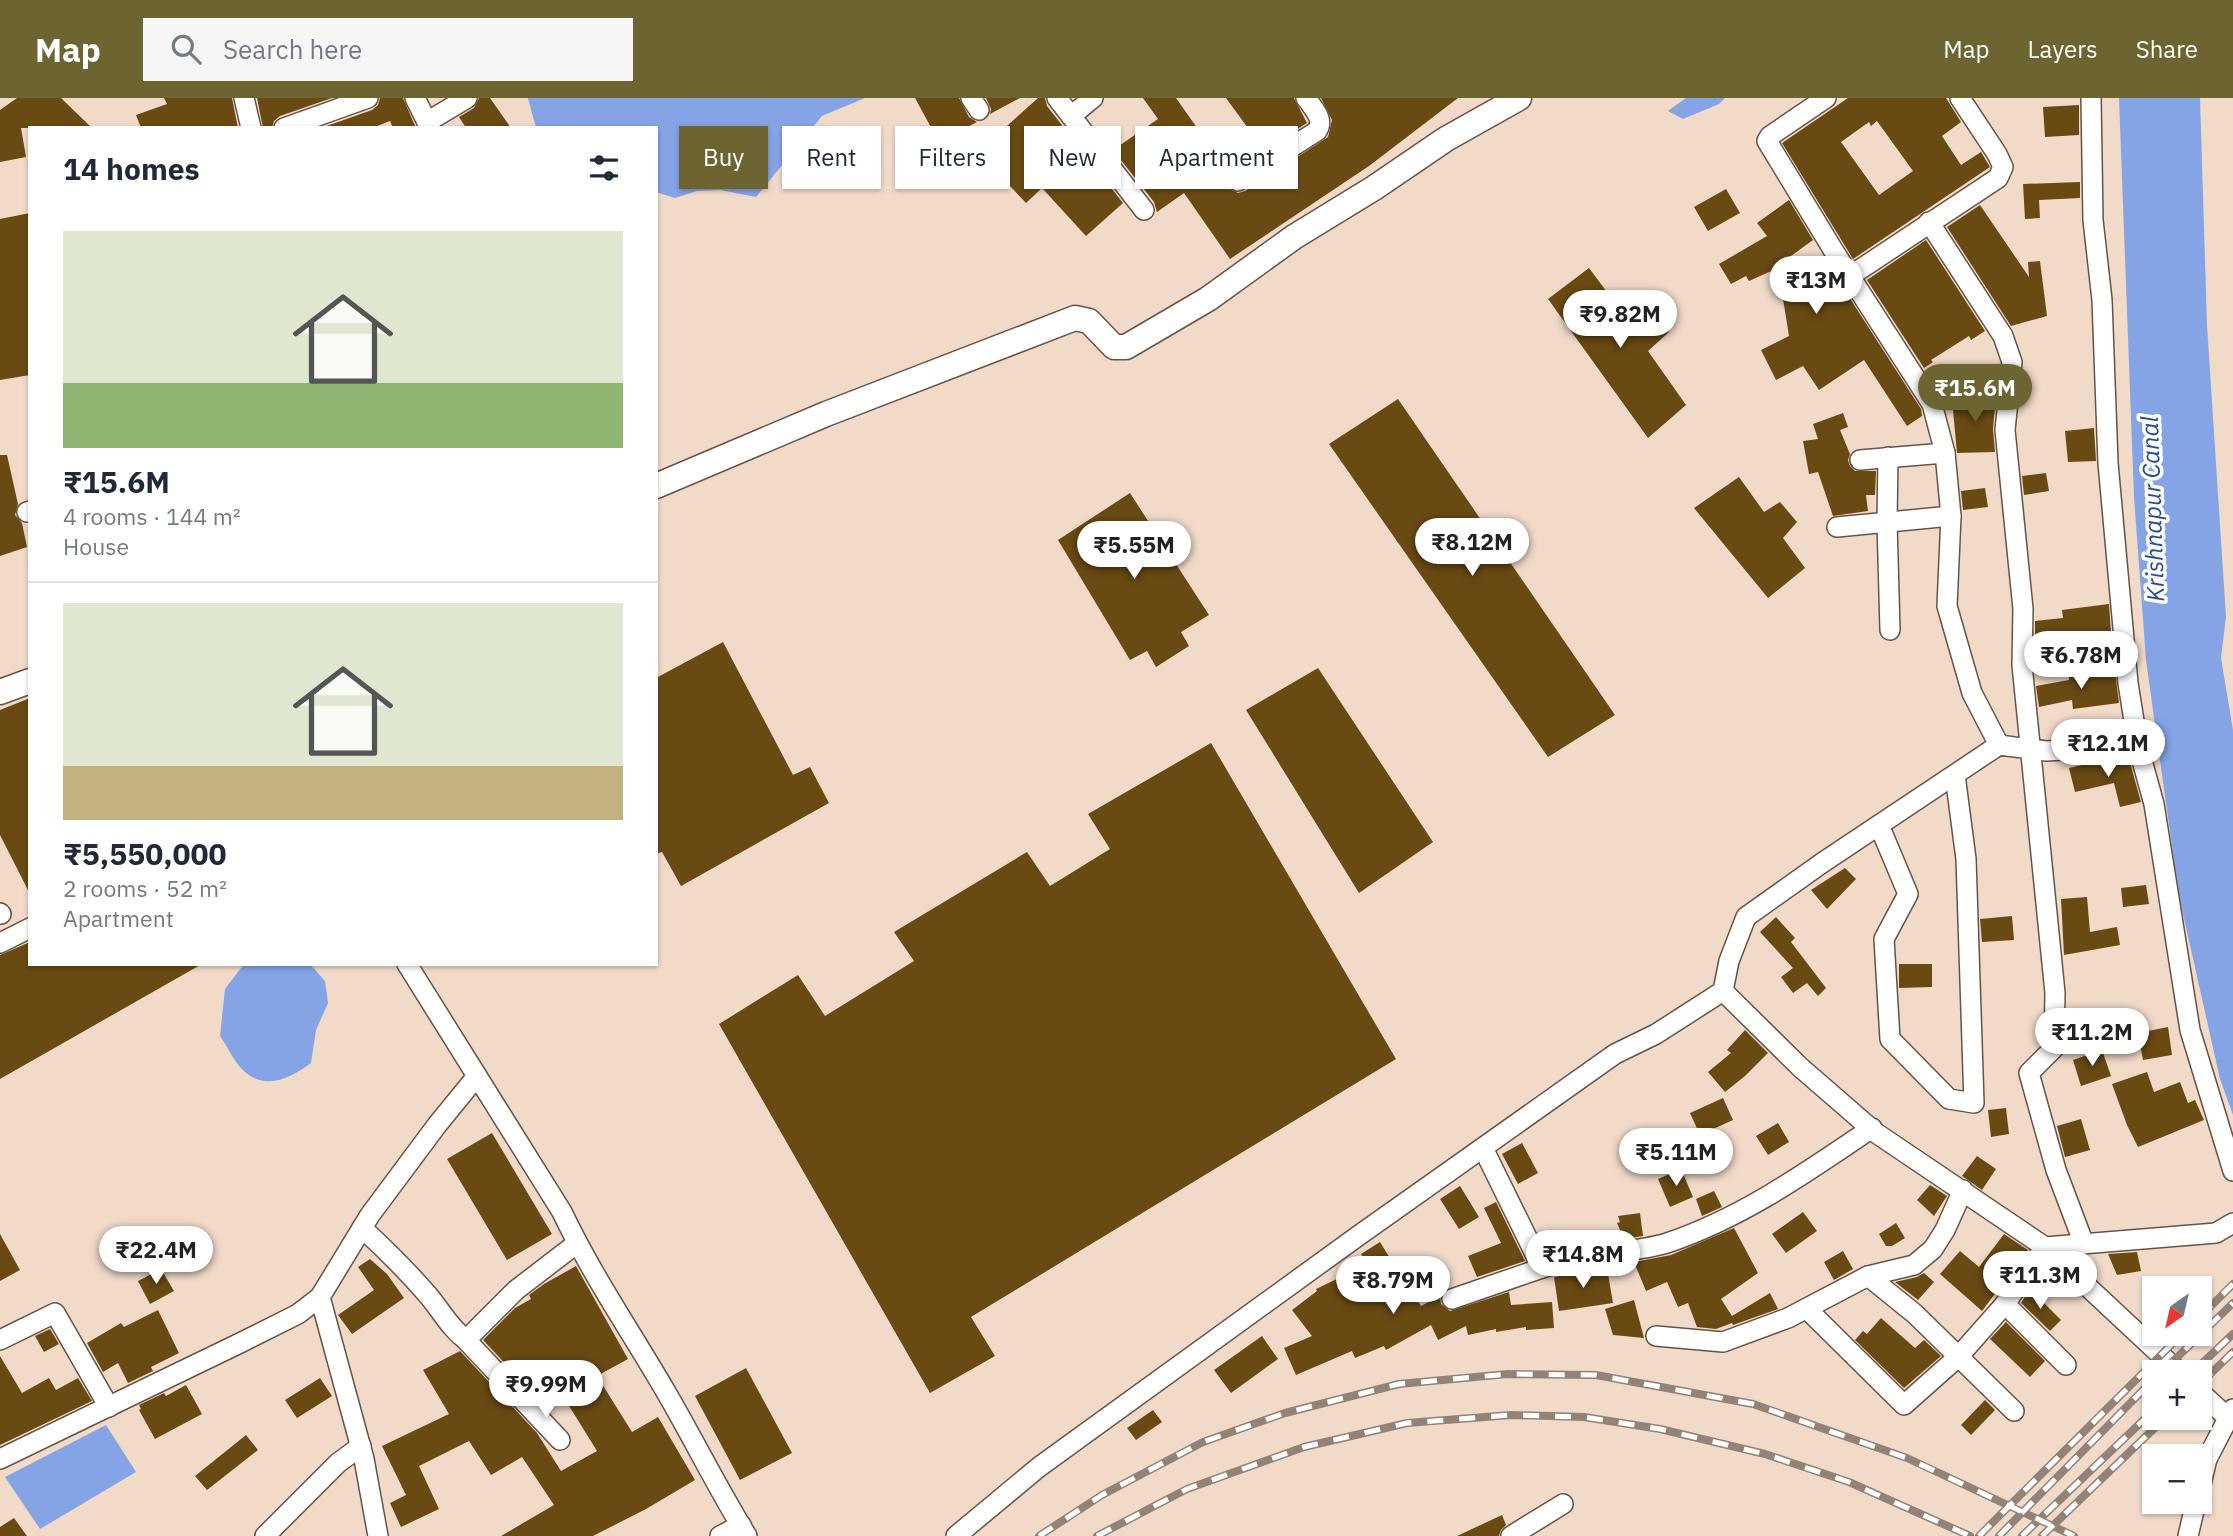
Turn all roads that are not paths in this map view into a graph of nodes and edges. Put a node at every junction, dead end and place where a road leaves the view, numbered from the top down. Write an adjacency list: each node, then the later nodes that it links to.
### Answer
1 (244, 98): 14 (street)
2 (368, 98): 15 (street)
3 (415, 98): 13 (street)
4 (467, 98): 13 (street)
5 (1057, 98): 12 (street)
6 (1093, 98): 12 (street)
7 (1306, 98): 16 (street)
8 (1519, 98): 23 (street)
9 (1826, 98): 19 (street)
10 (1961, 98): 18 (street)
11 (2091, 98): 31 (street)
12 (1071, 116): 17 (street)
13 (428, 125)
14 (251, 126)
15 (290, 126)
16 (1298, 143)
17 (1144, 210)
18 (1929, 222): 19 (street); 32 (street)
19 (1850, 276): 20 (street)
20 (1945, 453): 21 (street); 24 (street)
21 (1888, 457): 22 (street); 25 (street)
22 (1860, 460)
23 (658, 485)
24 (1951, 516): 25 (street); 30 (street)
25 (1887, 522): 26 (street); 27 (street)
26 (1837, 527)
27 (1890, 630)
28 (28, 682): 29 (street)
29 (0, 692)
30 (1999, 745): 32 (street); 33 (street)
31 (2138, 746): 32 (street); 42 (street)
32 (2032, 750): 47 (street)
33 (1955, 775): 34 (street); 34 (street)
34 (1879, 825): 38 (street)
35 (28, 929): 36 (street)
36 (0, 943)
37 (408, 966): 39 (street)
38 (1723, 991): 40 (street); 41 (street)
39 (477, 1076): 45 (street); 46 (street)
40 (1872, 1128): 43 (street); 49 (street)
41 (1483, 1148): 49 (street); 75 (street)
42 (2233, 1171)
43 (1963, 1190): 48 (street); 50 (street)
44 (2233, 1223): 47 (street)
45 (362, 1228): 51 (street); 57 (street)
46 (576, 1244): 57 (street); 71 (street)
47 (2084, 1244): 48 (street)
48 (2045, 1247): 53 (street); 59 (street)
49 (1542, 1269): 52 (street)
50 (1868, 1276): 54 (street); 58 (street)
51 (320, 1297): 62 (street); 66 (street)
52 (1451, 1299)
53 (2005, 1304): 58 (street); 60 (street)
54 (1807, 1309): 55 (street); 58 (street)
55 (1656, 1336)
56 (0, 1340): 62 (street)
57 (466, 1340): 65 (street)
58 (1958, 1357): 63 (street)
59 (2166, 1360)
60 (2066, 1364)
61 (2212, 1400): 64 (street)
62 (109, 1407): 68 (street)
63 (2014, 1411)
64 (2230, 1413): 67 (street)
65 (560, 1440)
66 (361, 1446): 72 (street); 73 (street)
67 (2212, 1449)
68 (0, 1459)
69 (1563, 1504): 76 (street)
70 (2193, 1514): 77 (street)
71 (744, 1530): 74 (street)
72 (265, 1536)
73 (378, 1536)
74 (720, 1536)
75 (956, 1536)
76 (1511, 1536)
77 (2188, 1536)

